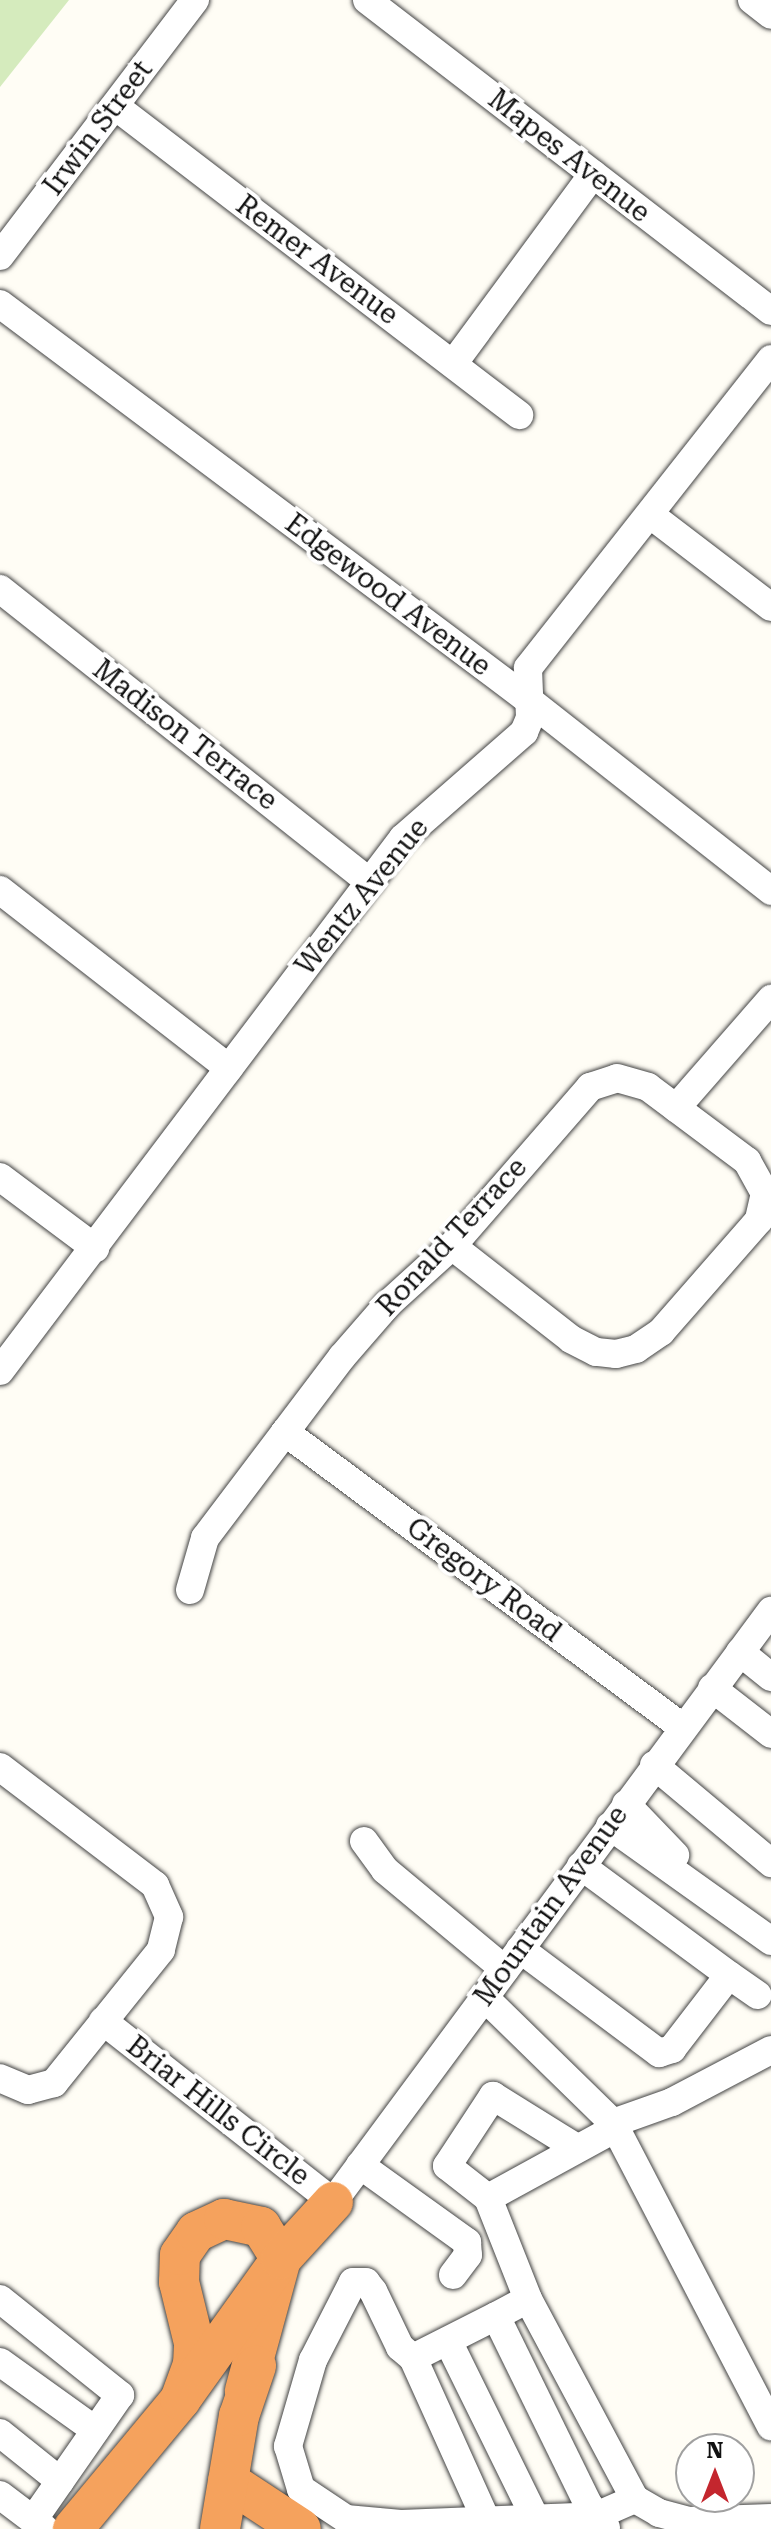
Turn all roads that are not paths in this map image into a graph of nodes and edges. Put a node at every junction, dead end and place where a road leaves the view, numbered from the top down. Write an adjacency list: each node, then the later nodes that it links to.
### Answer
1 (195, 0): 5 (street, Irwin Street)
2 (367, 0): 6 (street, Mapes Avenue)
3 (752, 0): 4 (street)
4 (771, 15)
5 (115, 106): 7 (street, Irwin Street); 11 (street, Remer Avenue)
6 (593, 174): 9 (street, Mapes Avenue); 11 (street)
7 (0, 256)
8 (0, 304): 16 (street, Edgewood Avenue)
9 (771, 311)
10 (771, 359): 13 (street, Wentz Avenue)
11 (453, 364): 12 (street, Remer Avenue)
12 (519, 415)
13 (652, 516): 15 (street); 16 (street, Wentz Avenue)
14 (0, 589): 17 (street, Madison Terrace)
15 (771, 607)
16 (526, 698): 17 (street, Wentz Avenue); 19 (street, Edgewood Avenue)
17 (370, 882): 21 (street, Wentz Avenue)
18 (0, 890): 21 (street)
19 (771, 891)
20 (771, 999): 22 (street)
21 (229, 1068): 25 (street, Wentz Avenue)
22 (676, 1108): 24 (street, Ronald Terrace); 24 (street)
23 (0, 1177): 25 (street)
24 (452, 1246): 27 (street, Ronald Terrace)
25 (95, 1248): 26 (street, Wentz Avenue)
26 (0, 1371)
27 (285, 1432): 28 (street, Ronald Terrace); 33 (street, Gregory Road)
28 (190, 1590)
29 (771, 1611): 30 (street, Mountain Avenue)
30 (740, 1652): 31 (street); 32 (street, Mountain Avenue)
31 (771, 1677)
32 (712, 1688): 33 (street, Mountain Avenue); 34 (street)
33 (682, 1727): 35 (street, Mountain Avenue)
34 (771, 1734)
35 (654, 1765): 37 (street, Mountain Avenue); 39 (street)
36 (0, 1767): 46 (street, Briar Hills Circle)
37 (618, 1815): 40 (street, Mountain Avenue); 41 (street)
38 (364, 1841): 42 (street)
39 (771, 1863)
40 (581, 1866): 42 (street, Mountain Avenue); 43 (street)
41 (771, 1941)
42 (512, 1960): 43 (street); 45 (street, Mountain Avenue)
43 (729, 1975): 44 (street)
44 (758, 1995)
45 (484, 1997): 49 (street); 51 (street, Mountain Avenue)
46 (103, 2021): 48 (street, Briar Hills Circle); 53 (street, Briar Hills Circle)
47 (771, 2050): 49 (street)
48 (0, 2078)
49 (614, 2125): 50 (street); 64 (street)
50 (577, 2148): 52 (street); 52 (street)
51 (360, 2165): 53 (street, Mountain Avenue); 55 (street)
52 (488, 2198): 57 (street)
53 (333, 2202): 54 (highway); 62 (highway)
54 (281, 2259): 62 (highway); 63 (highway); 63 (highway)
55 (453, 2275)
56 (0, 2299): 65 (street)
57 (528, 2299): 58 (street); 70 (street)
58 (496, 2316): 59 (street); 75 (street)
59 (448, 2341): 60 (street); 71 (street)
60 (413, 2358): 73 (street); 73 (street)
61 (0, 2362): 65 (street)
62 (245, 2391): 68 (highway)
63 (180, 2400): 76 (highway)
64 (771, 2426)
65 (95, 2430): 67 (street)
66 (0, 2433): 67 (street)
67 (60, 2481): 74 (street)
68 (228, 2481): 77 (highway); 78 (highway)
69 (0, 2495): 74 (street)
70 (635, 2499): 72 (street); 75 (street)
71 (535, 2518): 73 (street); 75 (street)
72 (771, 2518)
73 (486, 2520)
74 (39, 2524)
75 (597, 2525)
76 (73, 2529)
77 (220, 2529)
78 (301, 2529)

